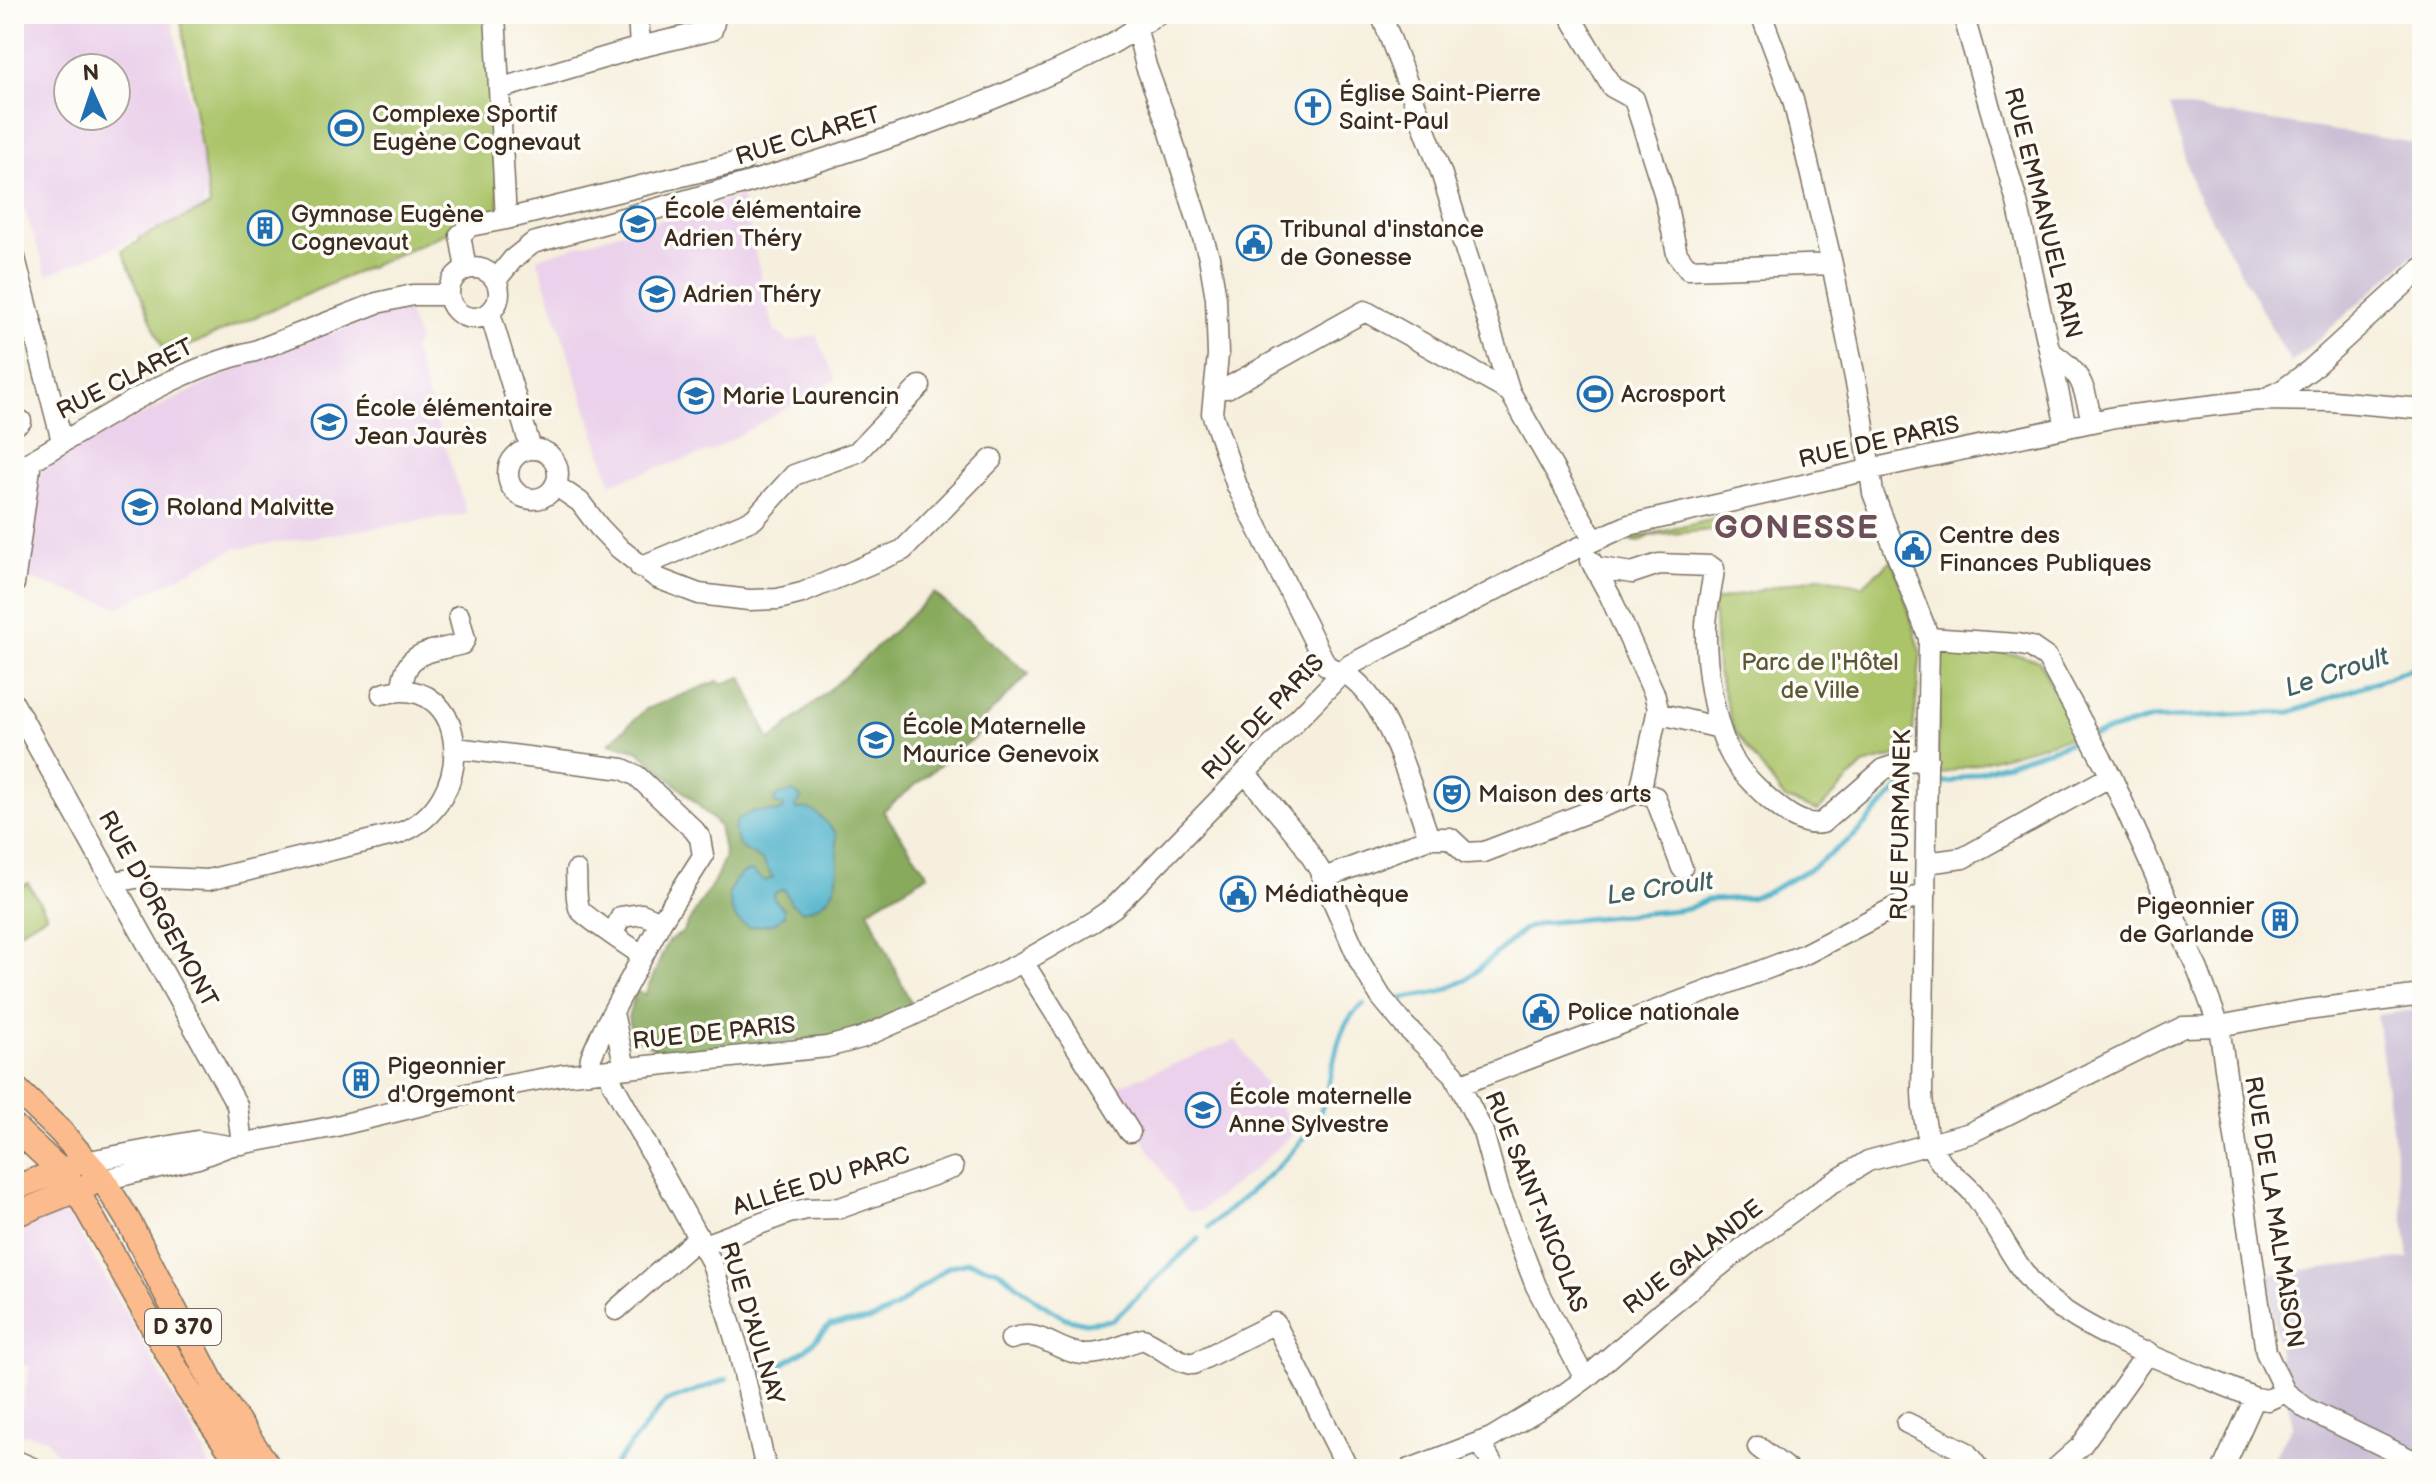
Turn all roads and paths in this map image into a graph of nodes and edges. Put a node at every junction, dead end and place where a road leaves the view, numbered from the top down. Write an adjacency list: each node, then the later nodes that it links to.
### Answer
1 (495, 14): 11 (street)
2 (638, 14): 10 (street)
3 (716, 14): 10 (street)
4 (1159, 14): 9 (street, RUE CLARET)
5 (1381, 14): 25 (street)
6 (1569, 14): 15 (street)
7 (1761, 14): 15 (street, RUE FURMANEK)
8 (1963, 14): 21 (street, RUE EMMANUEL RAIN)
9 (1135, 21): 18 (street, RUE CLARET); 24 (street)
10 (640, 47): 11 (street)
11 (499, 89): 13 (street)
12 (743, 161): 13 (street)
13 (506, 219): 17 (street)
14 (14, 254): 31 (street)
15 (1832, 264): 35 (street, RUE FURMANEK)
16 (2422, 268): 22 (street)
17 (466, 269): 18 (street); 19 (street)
18 (496, 280): 20 (street)
19 (449, 295): 20 (street); 31 (street, RUE CLARET)
20 (483, 316): 32 (street)
21 (2051, 352): 29 (street); 30 (street, RUE EMMANUEL RAIN)
22 (2310, 370): 26 (street); 27 (street)
23 (920, 386): 38 (street)
24 (1215, 388): 25 (street); 43 (street)
25 (1510, 392): 37 (street)
26 (2258, 400): 27 (street, RUE DE PARIS); 29 (street, RUE DE PARIS)
27 (2332, 401): 28 (street, RUE DE PARIS)
28 (2422, 409)
29 (2092, 422): 30 (street, RUE DE PARIS)
30 (2066, 427): 35 (street, RUE DE PARIS)
31 (62, 441): 34 (street, RUE CLARET)
32 (525, 451): 36 (street); 36 (street)
33 (992, 459): 38 (street)
34 (22, 466): 40 (street)
35 (1870, 470): 37 (street, RUE DE PARIS); 42 (street, RUE FURMANEK)
36 (555, 485): 38 (street)
37 (1595, 540): 39 (street); 43 (street, RUE DE PARIS)
38 (640, 567)
39 (1604, 568): 45 (street); 46 (street)
40 (14, 584)
41 (459, 616): 47 (street)
42 (1929, 638): 48 (street, RUE FURMANEK); 50 (street, RUE DE LA MALMAISON)
43 (1340, 675): 49 (street, RUE DE PARIS); 52 (street)
44 (14, 704): 57 (street, RUE D'ORGEMONT)
45 (1657, 713): 46 (street); 51 (street)
46 (1720, 728): 48 (street)
47 (456, 748): 57 (street); 59 (street)
48 (1928, 759): 53 (street, RUE FURMANEK)
49 (1246, 774): 56 (street, RUE SAINT-NICOLAS); 62 (street, RUE DE PARIS)
50 (2111, 776): 53 (street); 65 (street, RUE DE LA MALMAISON)
51 (1640, 792): 52 (street); 54 (street)
52 (1429, 838): 56 (street)
53 (1926, 863): 58 (street, RUE FURMANEK)
54 (1682, 868)
55 (576, 871): 60 (street)
56 (1324, 878): 67 (street, RUE SAINT-NICOLAS)
57 (113, 882): 72 (street, RUE D'ORGEMONT)
58 (1926, 891): 67 (street); 71 (street, RUE FURMANEK)
59 (661, 922): 60 (street); 61 (street)
60 (613, 933): 61 (street)
61 (643, 955): 64 (street)
62 (1023, 962): 66 (street, RUE DE PARIS); 70 (street)
63 (2422, 995): 65 (street, RUE GALANDE)
64 (613, 1013): 66 (street, RUE D'AULNAY); 66 (street)
65 (2219, 1026): 71 (street, RUE GALANDE); 83 (street, RUE DE LA MALMAISON)
66 (607, 1070): 72 (street, RUE DE PARIS); 78 (street, RUE D'AULNAY)
67 (1459, 1085): 82 (street, RUE SAINT-NICOLAS)
68 (14, 1087): 74 (main road, D 370)
69 (14, 1127): 75 (main road, D 370)
70 (1130, 1132)
71 (1931, 1144): 81 (street); 82 (street, RUE GALANDE)
72 (235, 1145): 74 (street, RUE DE PARIS)
73 (953, 1168): 78 (street, ALLÉE DU PARC)
74 (96, 1170): 75 (main road); 92 (main road, D 370)
75 (68, 1180): 76 (main road); 77 (main road); 91 (main road, D 370)
76 (15, 1186)
77 (14, 1215)
78 (702, 1241): 79 (street); 93 (street, RUE D'AULNAY)
79 (616, 1310)
80 (1011, 1339): 94 (street)
81 (2148, 1352): 84 (street); 99 (street)
82 (1585, 1379): 86 (street, RUE GALANDE)
83 (2285, 1392): 84 (street); 89 (street)
84 (2255, 1398): 100 (street)
85 (1907, 1423): 98 (street)
86 (1480, 1442): 95 (street, RUE GALANDE); 96 (street)
87 (1758, 1447): 97 (street)
88 (14, 1460): 90 (street)
89 (2422, 1465)
90 (35, 1469)
91 (243, 1469)
92 (270, 1469)
93 (766, 1469)
94 (1348, 1469)
95 (1410, 1469)
96 (1495, 1469)
97 (1787, 1469)
98 (1979, 1469)
99 (2055, 1469)
100 (2223, 1469)

